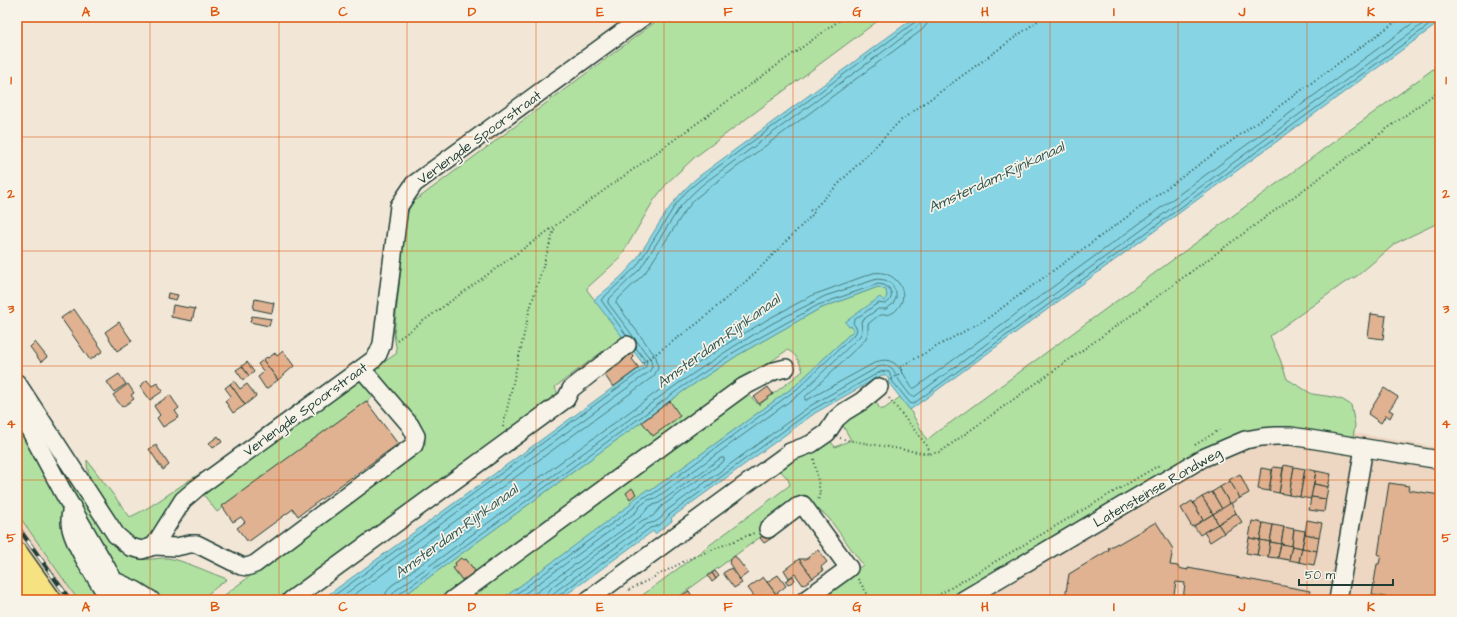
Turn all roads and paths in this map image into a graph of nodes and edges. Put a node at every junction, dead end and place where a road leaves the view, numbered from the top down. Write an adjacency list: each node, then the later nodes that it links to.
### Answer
1 (643, 17): 10 (street, Verlengde Spoorstraat)
2 (844, 17): 8 (path)
3 (1043, 17): 6 (path)
4 (1402, 17): 15 (path)
5 (1440, 90): 23 (path)
6 (814, 209)
7 (810, 210): 11 (path)
8 (556, 225): 10 (path); 22 (path)
9 (628, 345): 22 (street)
10 (378, 354): 13 (street, Verlengde Spoorstraat)
11 (642, 363)
12 (786, 368): 41 (street)
13 (362, 369): 29 (street, Verlengde Spoorstraat); 29 (street)
14 (17, 383): 29 (street)
15 (884, 383): 18 (street); 23 (path)
16 (17, 406): 26 (street)
17 (1219, 430): 20 (path)
18 (827, 433): 19 (street); 23 (path)
19 (811, 444): 27 (path); 42 (street)
20 (1188, 448)
21 (1364, 448): 24 (street, Latensteinse Rondweg); 46 (street, Latensteinse Rondweg); 47 (street)
22 (498, 449): 40 (street)
23 (929, 454)
24 (1440, 460)
25 (1161, 464): 45 (path)
26 (72, 507): 31 (street); 37 (street)
27 (813, 518): 28 (street); 43 (street)
28 (768, 528): 33 (path)
29 (154, 546)
30 (17, 554): 36 (highway)
31 (114, 581): 38 (street); 39 (street)
32 (17, 584): 35 (highway)
33 (628, 590)
34 (865, 590): 44 (path)
35 (29, 600)
36 (50, 600)
37 (110, 600)
38 (125, 600)
39 (151, 600)
40 (291, 600)
41 (452, 600)
42 (588, 600)
43 (805, 600)
44 (871, 600)
45 (930, 600)
46 (963, 600)
47 (1338, 600)

